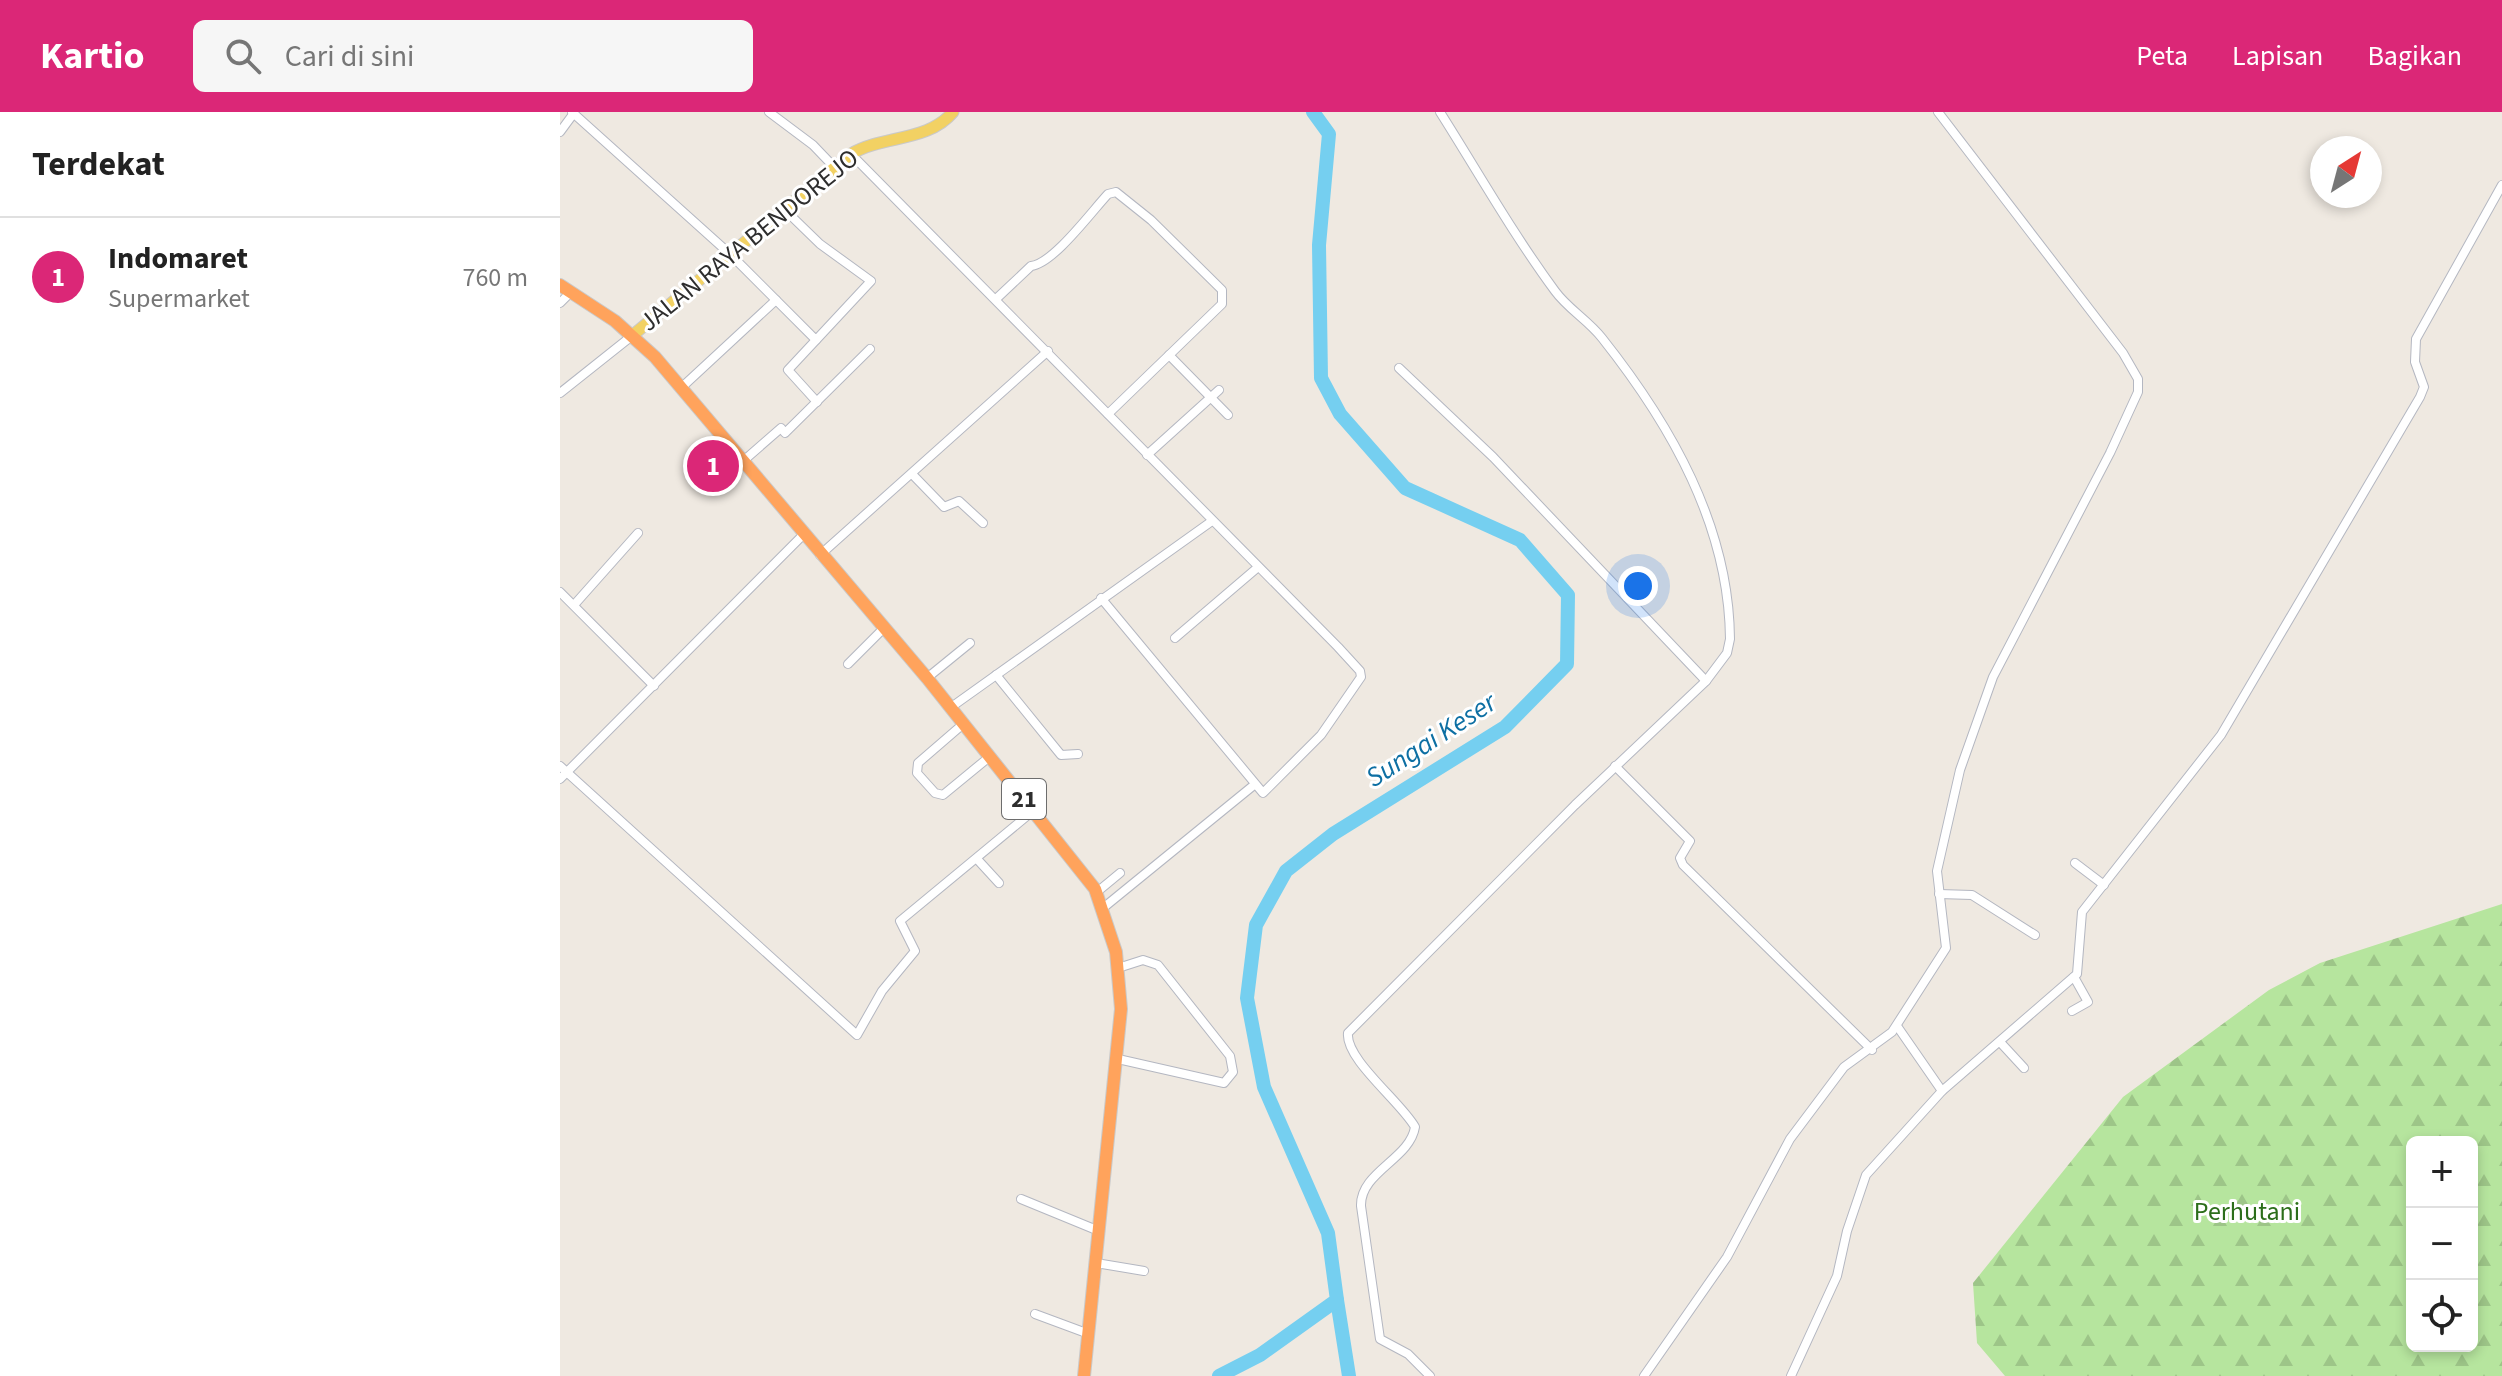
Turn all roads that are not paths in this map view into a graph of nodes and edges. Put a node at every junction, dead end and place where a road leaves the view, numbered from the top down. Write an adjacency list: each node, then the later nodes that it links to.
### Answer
1 (769, 112): 8 (street)
2 (953, 112): 7 (main road, JALAN RAYA BENDOREJO)
3 (1440, 112): 47 (street)
4 (1938, 112): 63 (street)
5 (573, 113): 6 (street); 11 (street)
6 (560, 132)
7 (851, 154): 8 (main road, JALAN RAYA BENDOREJO); 13 (street)
8 (835, 168): 10 (main road, JALAN RAYA BENDOREJO)
9 (2502, 185): 61 (street)
10 (785, 210): 11 (main road, JALAN RAYA BENDOREJO); 17 (street)
11 (731, 255): 14 (street); 16 (main road, JALAN RAYA BENDOREJO)
12 (565, 288): 15 (street); 16 (highway, 21)
13 (996, 299): 19 (street); 20 (street)
14 (776, 300): 17 (street); 22 (street)
15 (560, 303)
16 (633, 335): 22 (highway, 21); 24 (street)
17 (816, 340): 26 (street)
18 (870, 349): 26 (street)
19 (1048, 351): 27 (street); 31 (street)
20 (1169, 355): 25 (street); 27 (street)
21 (1399, 368): 47 (street)
22 (681, 388): 30 (highway, 21)
23 (1219, 390): 25 (street)
24 (560, 393)
25 (1211, 397): 28 (street); 29 (street)
26 (817, 402): 30 (street)
27 (1108, 414): 29 (street)
28 (1228, 415)
29 (1147, 455): 32 (street)
30 (742, 462): 35 (highway, 21)
31 (912, 474): 33 (street); 36 (street)
32 (1212, 521): 37 (street); 39 (street)
33 (983, 523)
34 (638, 533): 40 (street)
35 (803, 535): 36 (highway, 21); 48 (street)
36 (820, 555): 41 (highway, 21)
37 (1257, 568): 42 (street); 55 (street)
38 (560, 592): 40 (street)
39 (1101, 598): 45 (street); 55 (street)
40 (574, 605): 48 (street)
41 (883, 629): 44 (street); 46 (highway, 21)
42 (1175, 638)
43 (970, 643): 46 (street)
44 (848, 664)
45 (996, 675): 49 (street); 51 (street)
46 (927, 678): 49 (highway, 21)
47 (1706, 681): 53 (street)
48 (654, 686): 54 (street)
49 (950, 708): 50 (highway, 21)
50 (962, 725): 52 (highway, 21); 52 (street)
51 (1078, 754)
52 (988, 758): 56 (highway, 21)
53 (1615, 766): 71 (street); 82 (street)
54 (562, 773): 57 (street)
55 (1254, 785): 64 (street)
56 (1033, 811): 57 (street); 62 (highway, 21)
57 (977, 859): 60 (street)
58 (2075, 863): 61 (street)
59 (1120, 873): 62 (street)
60 (999, 883)
61 (2104, 885): 67 (street)
62 (1097, 892): 64 (highway, 21)
63 (1939, 894): 65 (street); 69 (street)
64 (1103, 908): 66 (highway, 21)
65 (2035, 935)
66 (1118, 968): 72 (highway, 21); 72 (street)
67 (2074, 977): 68 (street); 70 (street)
68 (2072, 1011)
69 (1897, 1026): 71 (street); 74 (street)
70 (2000, 1042): 73 (street); 74 (street)
71 (1871, 1048): 83 (street)
72 (1118, 1059): 76 (highway, 21)
73 (2024, 1068)
74 (1941, 1089): 84 (street)
75 (1021, 1199): 76 (street)
76 (1099, 1231): 77 (highway, 21)
77 (1096, 1263): 78 (street); 80 (highway, 21)
78 (1144, 1271)
79 (1035, 1314): 80 (street)
80 (1089, 1334): 81 (highway, 21)
81 (1084, 1376)
82 (1430, 1376)
83 (1644, 1376)
84 (1791, 1376)

